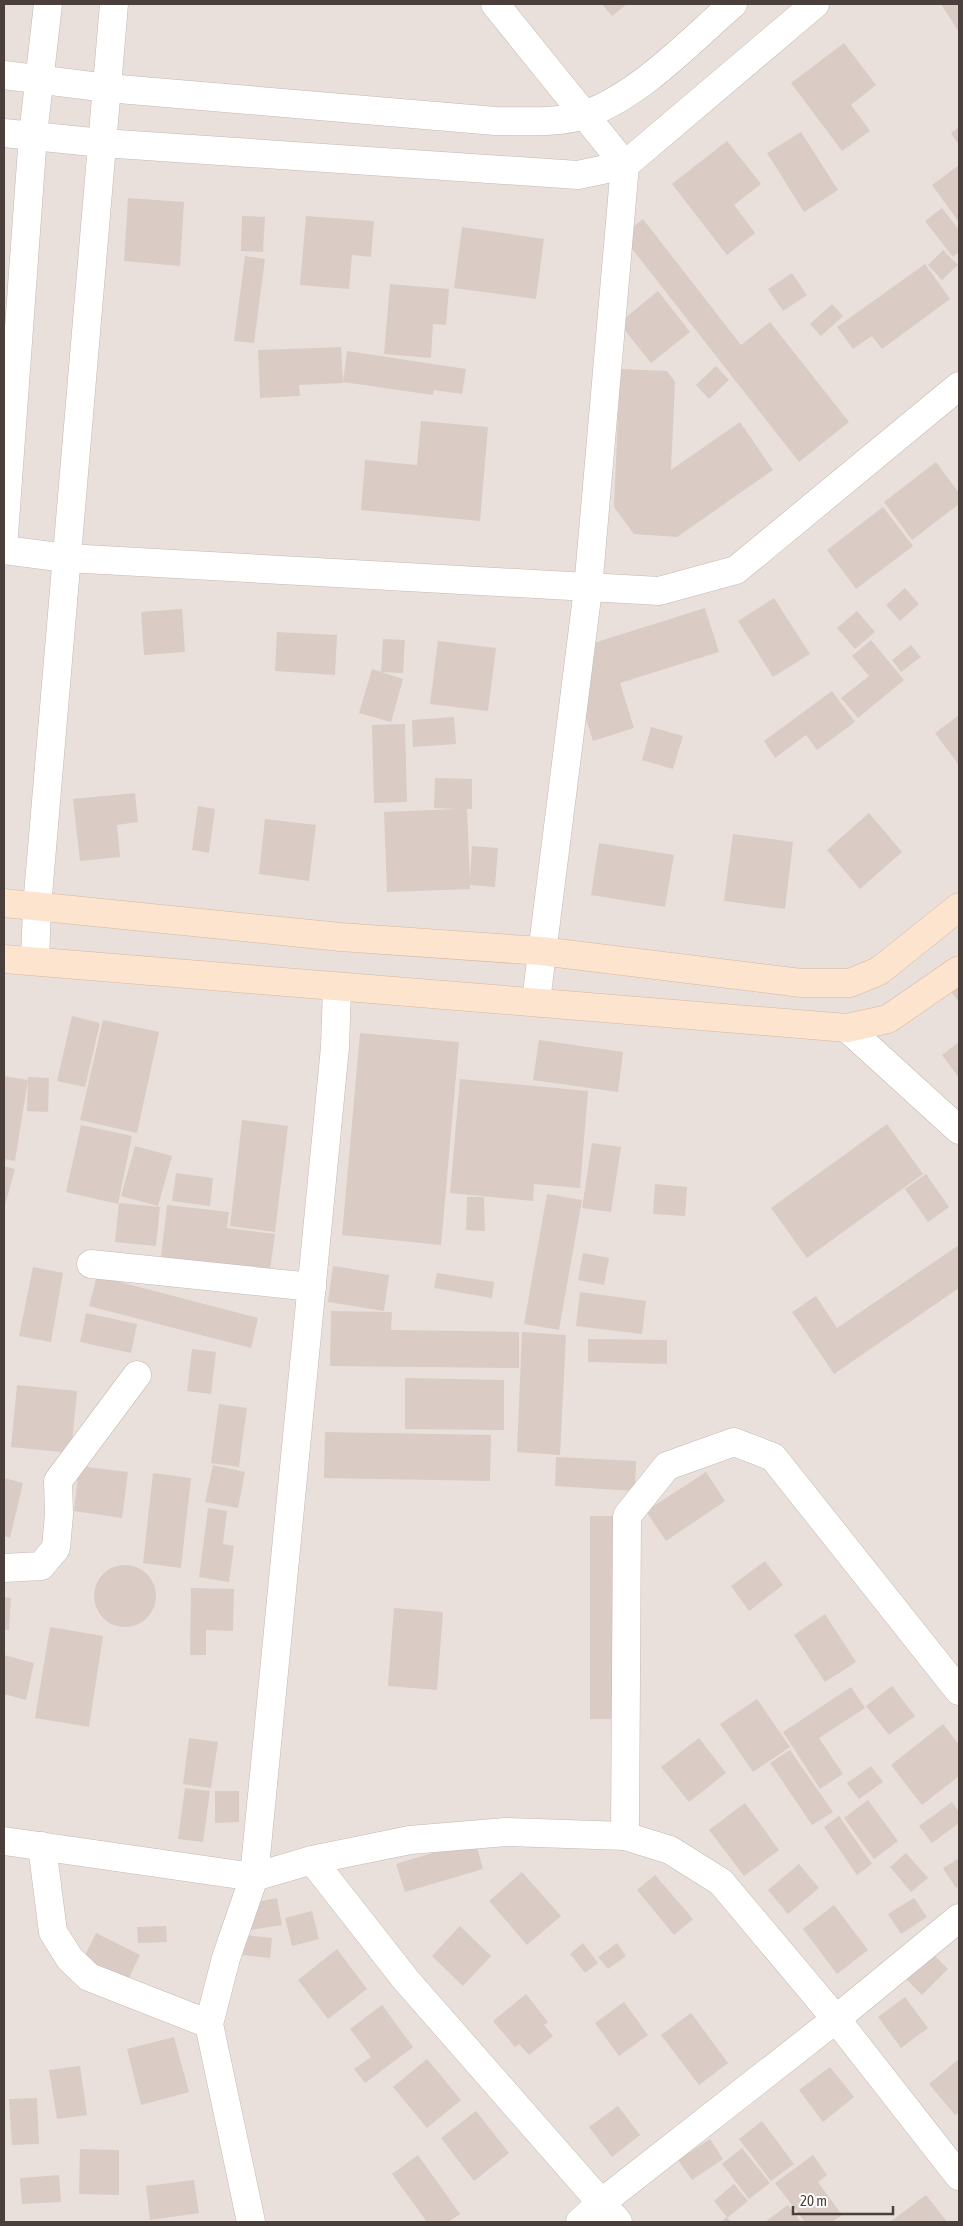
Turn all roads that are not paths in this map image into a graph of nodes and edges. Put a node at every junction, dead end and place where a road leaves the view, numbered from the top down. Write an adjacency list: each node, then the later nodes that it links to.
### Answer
1 (48, 4): 7 (street)
2 (114, 4): 8 (street)
3 (495, 4): 9 (street)
4 (733, 4): 9 (street)
5 (815, 4): 13 (street)
6 (4, 75): 7 (street)
7 (39, 79): 8 (street); 11 (street)
8 (107, 88): 9 (street); 12 (street)
9 (586, 114): 13 (street)
10 (4, 133): 11 (street)
11 (33, 135): 12 (street); 15 (street)
12 (102, 143): 13 (street); 17 (street)
13 (625, 165): 18 (street)
14 (959, 386): 18 (street)
15 (4, 535)
16 (4, 550): 17 (street)
17 (66, 558): 18 (street); 20 (street)
18 (588, 589): 22 (street)
19 (4, 903): 20 (street)
20 (37, 907): 22 (street); 24 (street)
21 (959, 907): 22 (street)
22 (542, 951): 27 (street)
23 (4, 959): 24 (street)
24 (35, 961): 26 (street)
25 (959, 970): 28 (street)
26 (337, 987): 27 (street); 31 (street)
27 (536, 1001): 28 (street)
28 (847, 1028): 29 (street)
29 (959, 1130)
30 (91, 1264): 31 (street)
31 (312, 1287): 39 (street)
32 (137, 1375): 33 (street)
33 (4, 1568)
34 (959, 1691): 35 (street)
35 (625, 1836): 38 (street); 41 (street)
36 (4, 1841): 37 (street)
37 (42, 1846): 39 (street); 42 (street)
38 (312, 1860): 39 (street); 44 (street)
39 (254, 1876): 42 (street)
40 (959, 1918): 41 (street)
41 (836, 2019): 43 (street); 44 (street)
42 (209, 2024): 45 (street)
43 (959, 2176)
44 (610, 2213): 46 (street)
45 (251, 2222)
46 (580, 2222)

